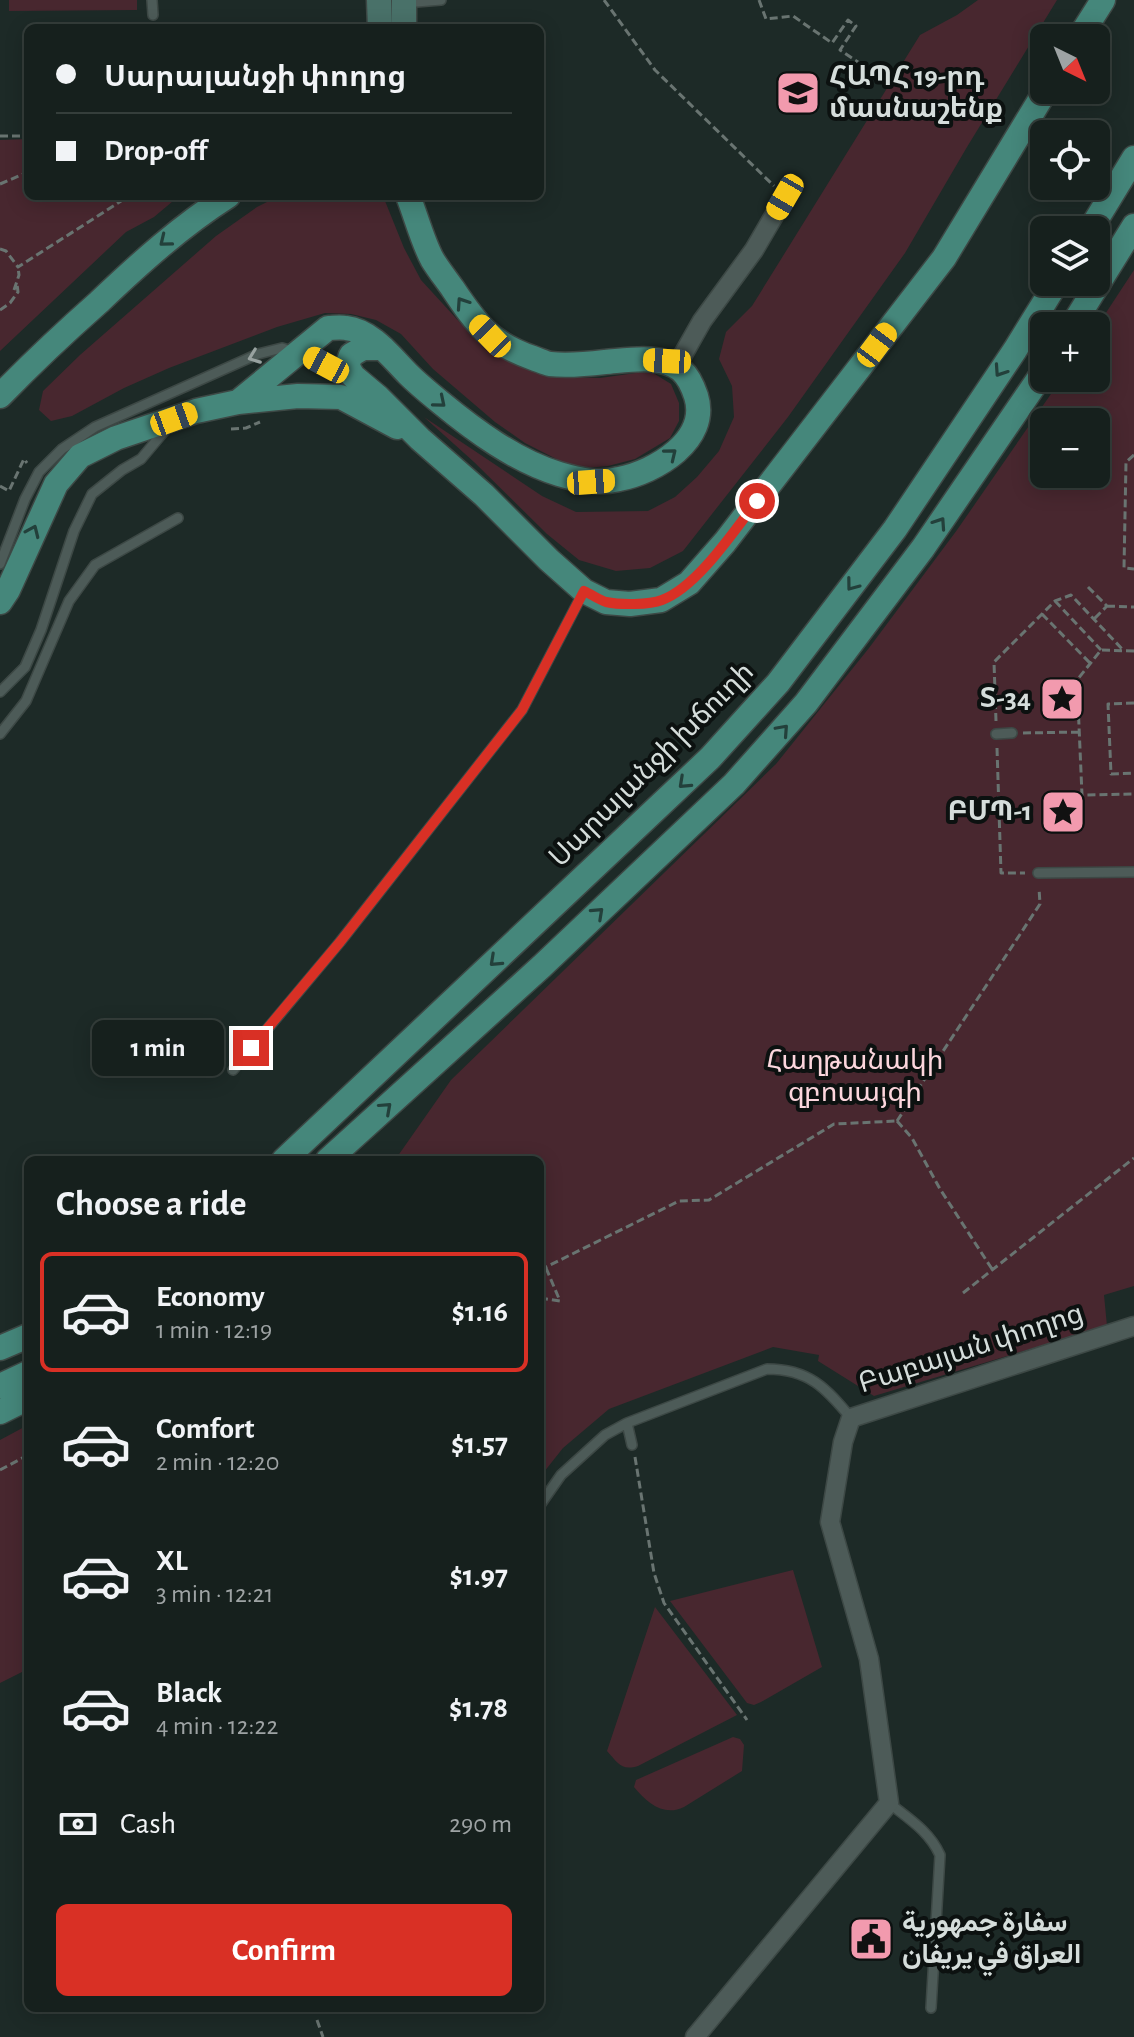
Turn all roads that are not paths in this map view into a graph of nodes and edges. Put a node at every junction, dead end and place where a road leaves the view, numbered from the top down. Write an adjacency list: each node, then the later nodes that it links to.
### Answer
1 (152, 0): 6 (lane)
2 (379, 0): 7 (street)
3 (441, 0): 5 (lane)
4 (1103, 0): 9 (main road)
5 (404, 1): 8 (street)
6 (153, 15)
7 (380, 24)
8 (404, 24)
9 (1088, 24)
10 (1038, 104): 30 (main road)
11 (1134, 158): 15 (main road)
12 (785, 197): 21 (street)
13 (222, 200): 24 (main road, one-way to 24)
14 (410, 200): 21 (main road, one-way to 14)
15 (1099, 216)
16 (1134, 226): 18 (main road)
17 (1048, 296): 39 (main road, Սարալանջի խճուղի, one-way to 39)
18 (1081, 312)
19 (383, 348): 20 (main road); 21 (main road, one-way to 21); 22 (main road)
20 (298, 352): 22 (lane); 25 (main road); 29 (lane, one-way to 29)
21 (676, 367)
22 (353, 376): 27 (main road)
23 (1030, 391): 42 (main road, one-way to 23)
24 (0, 396)
25 (238, 402): 26 (main road); 27 (main road)
26 (174, 419): 31 (main road, one-way to 26); 32 (lane)
27 (420, 439): 30 (main road)
28 (178, 518): 34 (lane)
29 (0, 564)
30 (584, 591): 38 (lane)
31 (0, 602)
32 (0, 692)
33 (1012, 733): 35 (lane)
34 (0, 734)
35 (996, 734)
36 (1134, 872): 37 (lane)
37 (1038, 873)
38 (233, 1070)
39 (304, 1141): 40 (main road); 41 (main road, Սարալանջի խճուղի)
40 (280, 1156)
41 (288, 1156)
42 (332, 1156)
43 (1134, 1326): 50 (street, Բաբայան փողոց)
44 (24, 1338): 45 (main road)
45 (0, 1348)
46 (24, 1375): 47 (main road)
47 (0, 1386)
48 (24, 1400): 49 (main road)
49 (0, 1412)
50 (851, 1418): 51 (lane); 54 (street, Բաբայան փողոց)
51 (627, 1423): 52 (lane); 53 (lane)
52 (632, 1445)
53 (544, 1499)
54 (889, 1803): 55 (lane); 56 (street)
55 (931, 2008)
56 (695, 2037)

